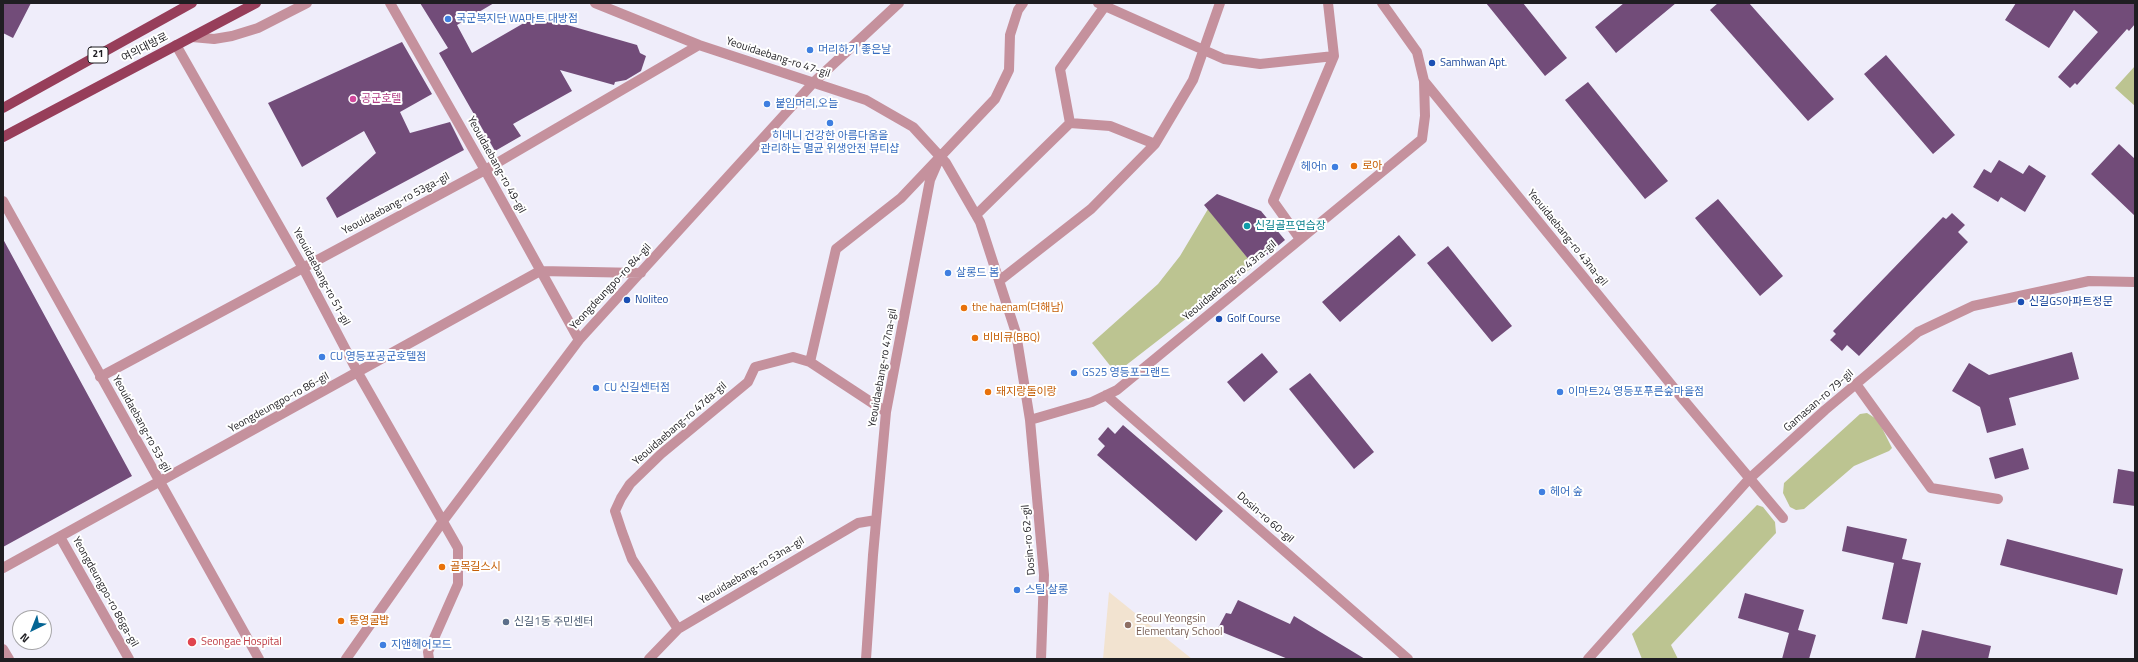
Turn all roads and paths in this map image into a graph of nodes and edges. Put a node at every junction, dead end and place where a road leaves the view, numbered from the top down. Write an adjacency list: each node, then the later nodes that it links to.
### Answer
1 (192, 3): 19 (main road, 21)
2 (256, 3): 12 (main road, 여의대방로)
3 (306, 3): 12 (street)
4 (390, 3): 26 (street, Yeouidaebang-ro 49-gil)
5 (596, 3): 13 (street, Yeouidaebang-ro 47-gil)
6 (899, 3): 18 (street, Yeongdeungpo-ro 84-gil)
7 (1023, 3): 25 (street)
8 (1220, 3): 15 (street)
9 (1328, 3): 16 (street)
10 (1382, 3): 17 (street, Yeouidaebang-ro 43na-gil)
11 (1102, 4): 15 (street); 20 (street)
12 (192, 37): 14 (main road, 여의대방로)
13 (699, 45): 18 (street, Yeouidaebang-ro 47-gil); 26 (street, Yeouidaebang-ro 53ga-gil)
14 (176, 46): 21 (main road, 여의대방로); 30 (street, Yeouidaebang-ro 51-gil)
15 (1204, 50): 16 (street); 23 (street)
16 (1334, 56): 29 (street)
17 (1424, 81): 29 (street, Yeouidaebang-ro 43ra-gil); 43 (street, Yeouidaebang-ro 43na-gil)
18 (814, 82): 25 (street, Yeouidaebang-ro 47-gil); 32 (street, Yeongdeungpo-ro 84-gil)
19 (3, 108)
20 (1070, 123): 23 (street); 28 (street)
21 (20, 128): 22 (main road, 여의대방로); 24 (main road)
22 (3, 137)
23 (1155, 144): 33 (street)
24 (3, 145)
25 (940, 157): 28 (street, Yeouidaebang-ro 47-gil); 36 (street); 41 (street, Yeouidaebang-ro 47na-gil)
26 (485, 170): 30 (street, Yeouidaebang-ro 53ga-gil); 31 (street, Yeouidaebang-ro 49-gil)
27 (3, 201): 38 (street, Yeouidaebang-ro 53-gil)
28 (976, 215): 33 (street, Yeouidaebang-ro 47-gil)
29 (1300, 239): 40 (street, Yeouidaebang-ro 43ra-gil)
30 (303, 268): 37 (street, Yeouidaebang-ro 51-gil); 38 (street, Yeouidaebang-ro 53ga-gil)
31 (540, 271): 32 (street); 35 (street, Yeouidaebang-ro 49-gil); 37 (street, Yeongdeungpo-ro 86-gil)
32 (641, 273): 35 (street, Yeongdeungpo-ro 84-gil)
33 (999, 281): 42 (street, Yeouidaebang-ro 47-gil)
34 (2135, 282): 39 (street, Gamasan-ro 79-gil)
35 (579, 340): 48 (street, Yeongdeungpo-ro 84-gil)
36 (810, 362): 41 (street, Yeouidaebang-ro 47da-gil); 51 (street, Yeouidaebang-ro 47da-gil)
37 (358, 373): 44 (street, Yeongdeungpo-ro 86-gil); 48 (street, Yeouidaebang-ro 51-gil)
38 (100, 377): 44 (street, Yeouidaebang-ro 53-gil)
39 (1856, 384): 43 (street, Gamasan-ro 79-gil); 45 (street)
40 (1106, 395): 42 (street, Yeouidaebang-ro 43ra-gil); 61 (street, Dosin-ro 60-gil)
41 (886, 412): 47 (street, Yeouidaebang-ro 47na-gil)
42 (1030, 420): 60 (street, Dosin-ro 62-gil)
43 (1749, 479): 46 (street, Yeouidaebang-ro 43na-gil); 62 (street, Gamasan-ro 79-gil)
44 (160, 482): 49 (street, Yeongdeungpo-ro 86-gil); 55 (street, Yeouidaebang-ro 53-gil)
45 (1998, 499)
46 (1783, 518)
47 (876, 520): 51 (street, Yeouidaebang-ro 53na-gil); 59 (street, Yeouidaebang-ro 47na-gil)
48 (443, 521): 56 (street, Yeongdeungpo-ro 84-gil); 57 (street)
49 (60, 537): 50 (street, Yeongdeungpo-ro 86-gil); 54 (street, Yeongdeungpo-ro 86ga-gil)
50 (3, 568)
51 (678, 629): 58 (street, Yeouidaebang-ro 53na-gil)
52 (3, 649): 53 (street)
53 (9, 659)
54 (129, 659)
55 (259, 659)
56 (346, 659)
57 (429, 659)
58 (650, 659)
59 (866, 659)
60 (1041, 659)
61 (1408, 659)
62 (1588, 659)

